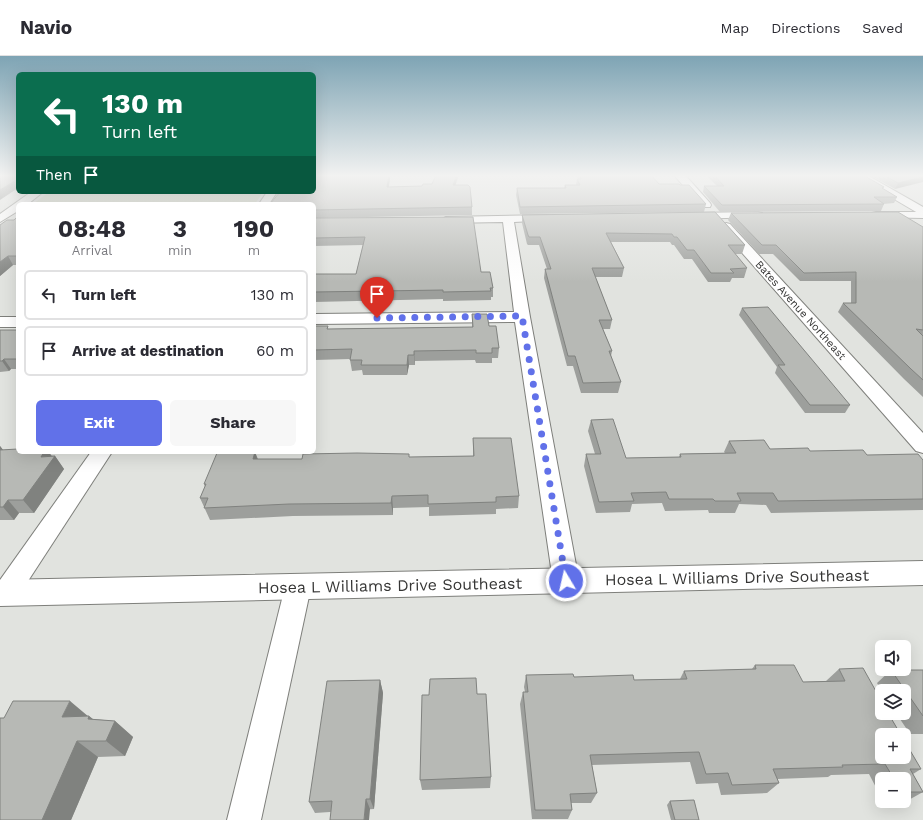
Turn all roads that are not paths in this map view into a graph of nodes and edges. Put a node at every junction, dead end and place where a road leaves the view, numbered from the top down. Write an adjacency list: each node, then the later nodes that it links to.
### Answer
1 (710, 211): 6 (street, Bates Avenue Northeast)
2 (923, 213): 4 (street)
3 (773, 215): 6 (street)
4 (861, 215)
5 (682, 216): 6 (street)
6 (715, 216): 14 (street, Bates Avenue Northeast)
7 (563, 218): 8 (street)
8 (508, 219): 9 (street); 10 (street)
9 (431, 220)
10 (522, 316): 11 (street); 17 (street)
11 (316, 319)
12 (0, 322): 13 (street)
13 (16, 322)
14 (923, 446)
15 (101, 454): 19 (street)
16 (923, 572): 17 (street, Hosea L Williams Drive Southeast)
17 (566, 581): 18 (street, Hosea L Williams Drive Southeast)
18 (298, 587): 19 (street, Hosea L Williams Drive Southeast); 20 (street)
19 (3, 593)
20 (244, 820)

